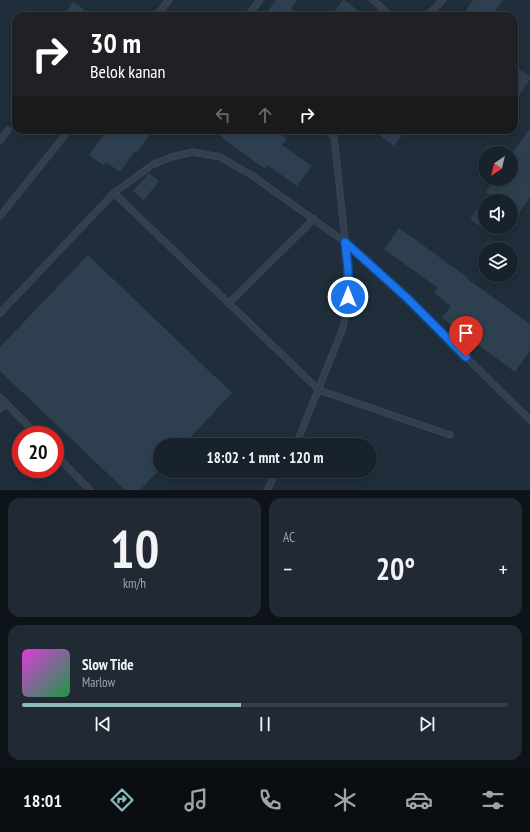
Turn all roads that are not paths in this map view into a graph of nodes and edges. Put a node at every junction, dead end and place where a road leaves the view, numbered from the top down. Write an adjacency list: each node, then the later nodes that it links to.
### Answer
1 (169, 0): 5 (lane)
2 (260, 0): 6 (lane)
3 (372, 0): 7 (lane)
4 (443, 0): 8 (lane)
5 (159, 12)
6 (251, 12)
7 (386, 12)
8 (432, 12)
9 (8, 130): 12 (lane)
10 (67, 134): 14 (lane)
11 (334, 134): 16 (lane)
12 (0, 140)
13 (114, 193): 15 (lane); 17 (lane); 18 (lane)
14 (0, 216)
15 (314, 220): 16 (lane); 17 (lane)
16 (345, 242): 19 (lane); 23 (lane)
17 (229, 303): 19 (lane)
18 (0, 313)
19 (318, 390): 25 (lane); 26 (lane)
20 (0, 397): 21 (lane)
21 (6, 403): 22 (lane); 24 (lane)
22 (0, 409)
23 (530, 420)
24 (28, 426)
25 (450, 435)
26 (299, 438)
27 (64, 463): 29 (lane)
28 (273, 478): 30 (lane)
29 (90, 490)
30 (266, 490)

